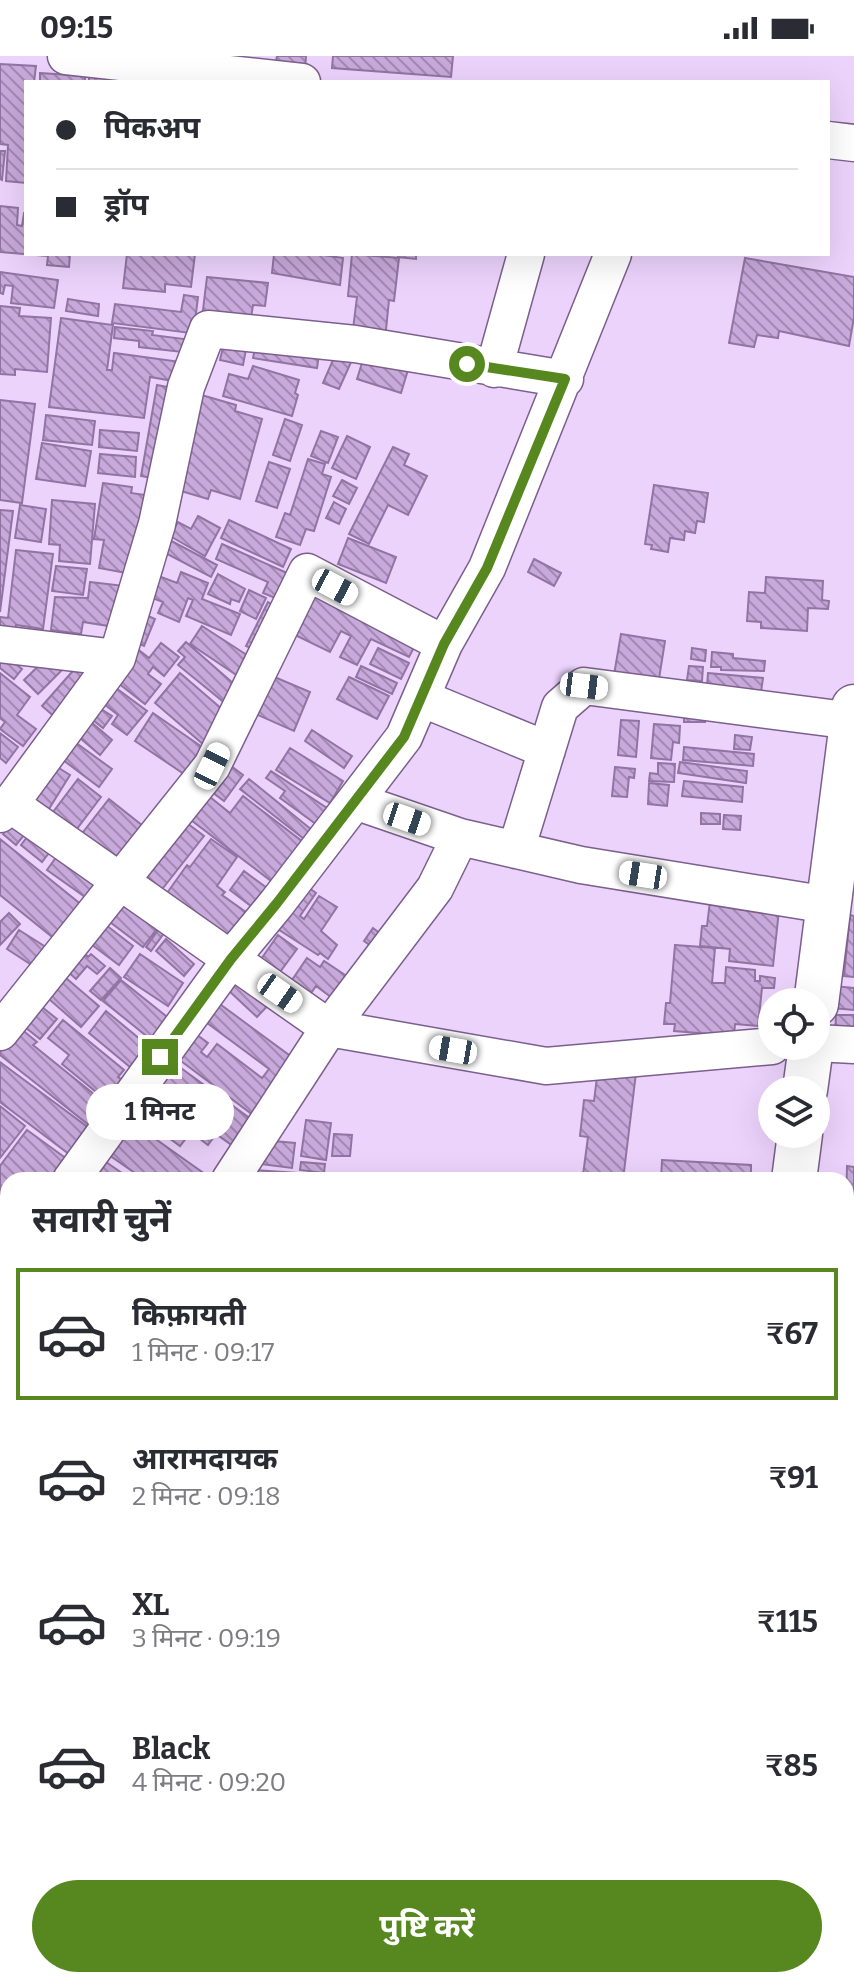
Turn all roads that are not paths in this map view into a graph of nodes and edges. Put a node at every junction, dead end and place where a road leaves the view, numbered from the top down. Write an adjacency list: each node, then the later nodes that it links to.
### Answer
1 (66, 56): 2 (street)
2 (187, 63): 3 (street)
3 (290, 80)
4 (830, 140): 5 (street)
5 (854, 143)
6 (525, 256): 8 (street)
7 (612, 256): 9 (street)
8 (494, 369): 9 (street); 12 (street)
9 (565, 379): 11 (street)
10 (0, 644): 12 (street)
11 (444, 644): 13 (street); 20 (street)
12 (117, 658): 17 (street)
13 (421, 698): 15 (street); 16 (street)
14 (853, 714): 15 (street); 21 (main road)
15 (547, 750): 19 (street)
16 (355, 801): 18 (street); 22 (street)
17 (5, 809): 20 (street)
18 (460, 837): 19 (street); 24 (street)
19 (516, 850): 21 (street)
20 (120, 881): 22 (street); 25 (street)
21 (828, 905): 23 (main road)
22 (231, 959): 24 (street); 30 (street)
23 (818, 988)
24 (329, 1028): 28 (street); 31 (street)
25 (0, 1032)
26 (830, 1044): 27 (street)
27 (854, 1045)
28 (758, 1047)
29 (798, 1148): 32 (main road)
30 (77, 1172)
31 (235, 1172)
32 (795, 1172)

